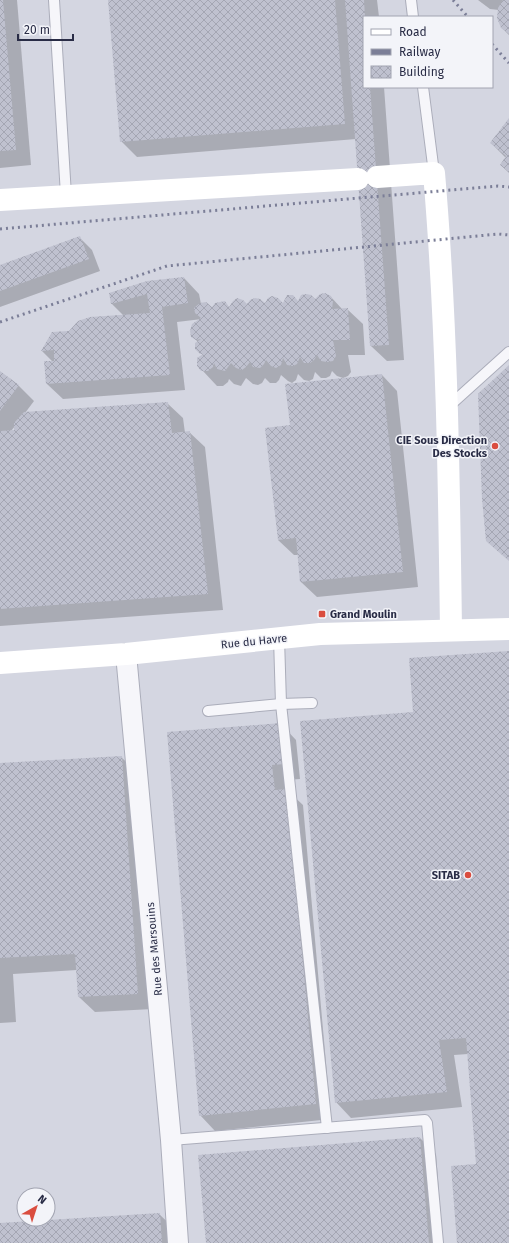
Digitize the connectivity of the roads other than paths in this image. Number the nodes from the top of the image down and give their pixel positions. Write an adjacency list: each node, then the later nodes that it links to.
1 (54, 0): 6 (lane)
2 (411, 0): 3 (lane)
3 (413, 16)
4 (423, 88): 5 (lane)
5 (434, 173): 6 (street); 9 (street)
6 (66, 195): 7 (street)
7 (0, 200)
8 (509, 352): 9 (lane)
9 (448, 407): 11 (street)
10 (509, 629): 11 (street, Rue du Havre)
11 (451, 630): 12 (street, Rue du Havre)
12 (280, 638): 13 (street, Rue du Havre); 16 (lane)
13 (126, 654): 14 (street, Rue du Havre); 19 (street, Rue des Marsouins)
14 (0, 663)
15 (312, 703): 16 (lane)
16 (281, 704): 17 (lane); 18 (lane)
17 (208, 711)
18 (327, 1128): 19 (lane); 21 (lane)
19 (171, 1140): 20 (street, Rue des Marsouins)
20 (178, 1243)
21 (438, 1243)

